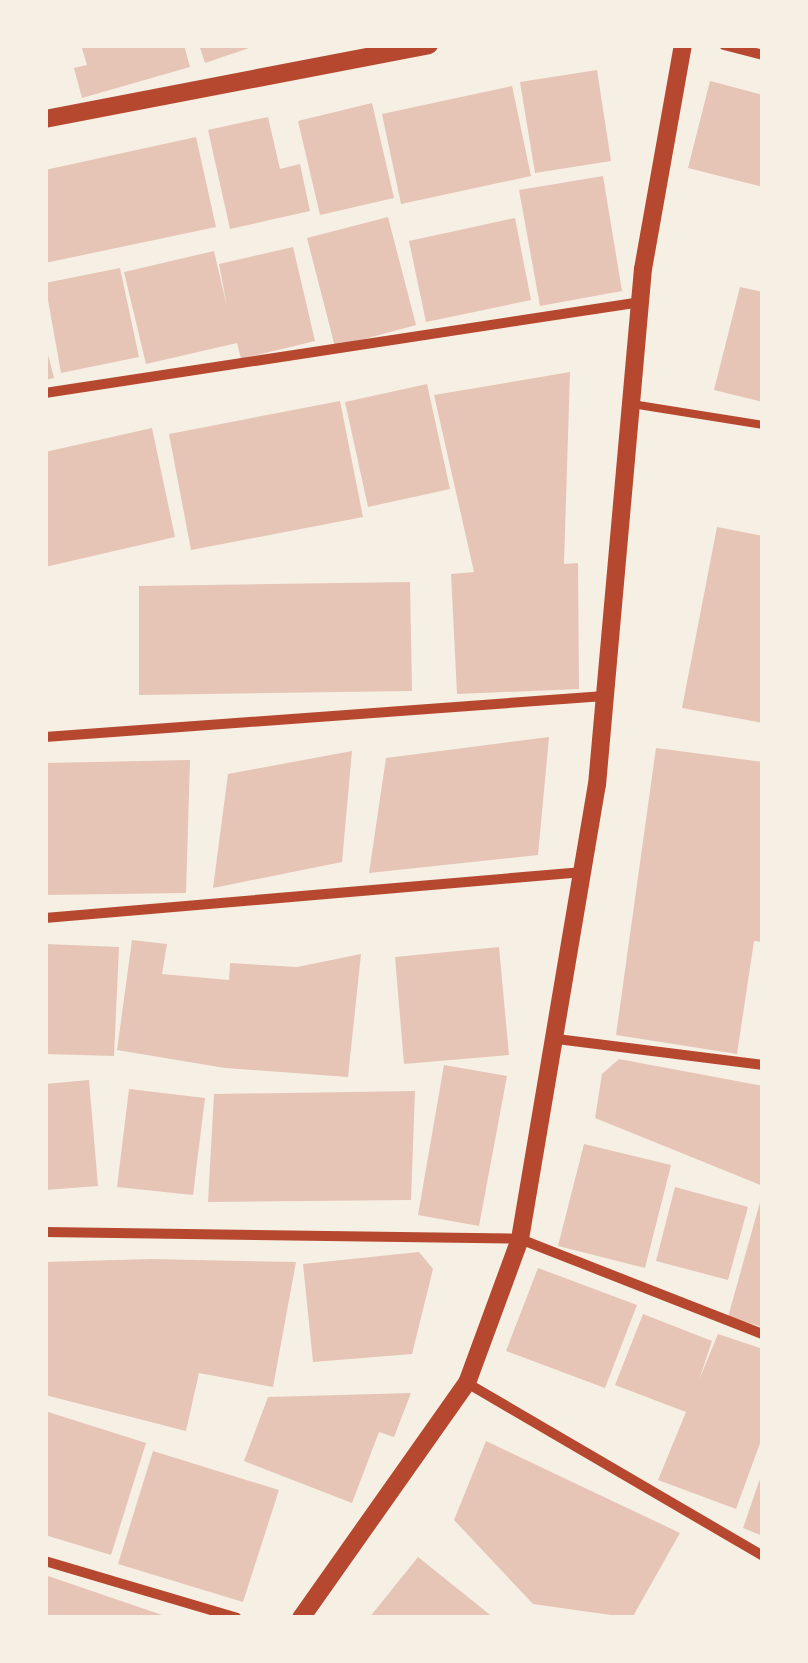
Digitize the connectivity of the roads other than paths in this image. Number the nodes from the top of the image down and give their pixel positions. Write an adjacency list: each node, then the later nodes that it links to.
1 (429, 45): 5 (street)
2 (683, 45): 6 (street)
3 (724, 45): 4 (street)
4 (763, 55)
5 (45, 119)
6 (641, 302): 7 (street); 8 (street)
7 (45, 392)
8 (632, 404): 9 (lane); 10 (street)
9 (763, 425)
10 (605, 696): 11 (street); 12 (street)
11 (45, 737)
12 (584, 872): 13 (street); 14 (street)
13 (45, 918)
14 (557, 1039): 15 (street); 17 (street)
15 (763, 1066)
16 (45, 1232): 17 (street)
17 (520, 1239): 18 (street); 19 (street)
18 (763, 1334)
19 (467, 1383): 20 (street); 23 (street)
20 (763, 1556)
21 (45, 1561): 22 (street)
22 (237, 1618)
23 (300, 1618)

